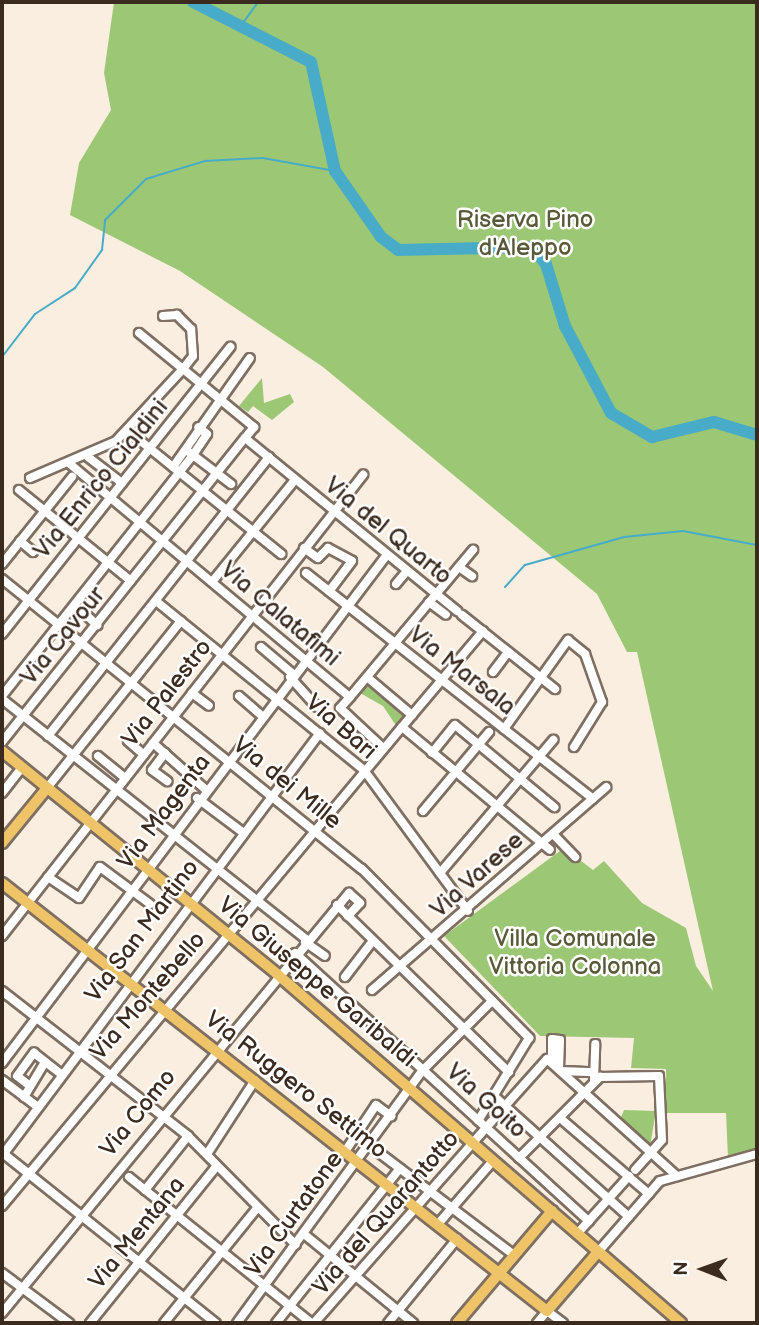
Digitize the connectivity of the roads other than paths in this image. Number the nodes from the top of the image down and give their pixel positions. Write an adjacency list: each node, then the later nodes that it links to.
1 (163, 317): 5 (street)
2 (139, 333): 5 (street)
3 (230, 347): 6 (street, Via Enrico Cialdini)
4 (250, 358): 7 (street)
5 (183, 369): 6 (street); 8 (street)
6 (201, 384): 7 (street); 10 (street, Via Enrico Cialdini)
7 (220, 400): 9 (street); 11 (street)
8 (127, 430): 10 (street); 12 (street)
9 (244, 440): 13 (street, Via del Quarto); 16 (street)
10 (149, 449): 15 (street); 21 (street, Via Enrico Cialdini)
11 (192, 454): 15 (street); 16 (street)
12 (88, 457): 14 (street); 21 (street)
13 (267, 459): 20 (street, Via del Quarto); 27 (street)
14 (70, 464): 19 (street); 25 (street)
15 (176, 470): 24 (street); 29 (street)
16 (218, 474): 22 (street); 24 (street)
17 (363, 475): 28 (street, Via Palestro)
18 (72, 477): 26 (street)
19 (30, 478)
20 (295, 480): 28 (street, Via del Quarto); 30 (street)
21 (122, 483): 25 (street, Via Enrico Cialdini)
22 (231, 484)
23 (19, 490): 26 (street)
24 (203, 492): 27 (street); 32 (street)
25 (109, 498): 29 (street); 31 (street, Via Enrico Cialdini)
26 (44, 510): 31 (street); 33 (street)
27 (227, 511): 30 (street); 40 (street)
28 (332, 512): 34 (street, Via Palestro); 38 (street, Via del Quarto)
29 (139, 523): 32 (street); 41 (street)
30 (253, 532): 37 (street); 48 (street)
31 (78, 540): 41 (street); 52 (street, Via Enrico Cialdini)
32 (162, 540): 40 (street, Via Calatafimi); 47 (street, Via Cavour)
33 (20, 541): 36 (street); 39 (street)
34 (304, 548): 50 (street); 57 (street, Via Palestro)
35 (473, 551): 42 (street)
36 (33, 552)
37 (281, 554)
38 (386, 556): 43 (street, Via del Quarto); 55 (street, Via Magenta)
39 (3, 559)
40 (189, 561): 48 (street, Via Calatafimi); 53 (street)
41 (108, 563): 47 (street); 61 (street)
42 (459, 567): 45 (street); 51 (street)
43 (407, 571): 49 (street); 51 (street, Via del Quarto)
44 (306, 573): 50 (street, Via Marsala)
45 (472, 576)
46 (2, 579): 52 (street, Via dei Mille)
47 (130, 581): 60 (street, Via Cavour)
48 (212, 582): 57 (street, Via Calatafimi)
49 (396, 584)
50 (329, 591): 55 (street, Via Marsala)
51 (436, 595): 54 (street); 62 (street, Via del Quarto)
52 (28, 601): 61 (street, Via dei Mille); 63 (street, Via Enrico Cialdini)
53 (156, 602): 59 (street, Via Bari); 70 (street)
54 (429, 602): 58 (street); 64 (street)
55 (347, 605): 64 (street, Via Marsala); 69 (street, Via Magenta)
56 (82, 611): 60 (street)
57 (251, 615): 68 (street, Via Palestro); 69 (street, Via Calatafimi)
58 (446, 615)
59 (181, 621): 68 (street, Via Bari); 76 (street)
60 (97, 625): 65 (street, Via Cavour)
61 (56, 626): 65 (street, Via dei Mille); 79 (street)
62 (483, 631): 67 (street, Via del Quarto); 75 (street)
63 (2, 634)
64 (396, 643): 73 (street); 75 (street, Via Marsala)
65 (79, 644): 70 (street, Via dei Mille); 86 (street, Via Cavour)
66 (261, 647): 72 (street)
67 (508, 652): 71 (street); 74 (street, Via del Quarto)
68 (222, 654): 78 (street, Via Palestro); 81 (street, Via Bari)
69 (304, 659): 72 (street, Via Magenta); 82 (street, Via Calatafimi)
70 (105, 664): 76 (street, Via dei Mille); 93 (street)
71 (492, 672)
72 (291, 676): 81 (street, Via Magenta); 84 (street)
73 (368, 676): 82 (street); 85 (street)
74 (541, 678): 77 (street, Via del Quarto); 90 (street); 99 (street)
75 (441, 680): 85 (street); 90 (street, Via Marsala)
76 (131, 685): 88 (street, Via dei Mille); 105 (street)
77 (555, 689)
78 (192, 693): 83 (street); 88 (street, Via Palestro)
79 (2, 696): 86 (street)
80 (239, 696): 87 (street)
81 (275, 696): 87 (street, Via Magenta); 92 (street, Via Bari)
82 (348, 696): 100 (street)
83 (209, 706)
84 (317, 707)
85 (413, 714): 89 (street, Via Montebello)
86 (24, 715): 93 (street); 96 (street, Via Cavour)
87 (261, 715): 108 (street, Via Magenta)
88 (173, 717): 97 (street, Via Palestro); 108 (street, Via dei Mille)
89 (403, 728): 100 (street, Via Montebello); 102 (street)
90 (504, 729): 106 (street, Via Marsala)
91 (489, 732): 98 (street)
92 (320, 733): 110 (street, Via Bari); 120 (street, Via San Martino)
93 (49, 734): 105 (street)
94 (553, 740): 106 (street)
95 (128, 741): 104 (street)
96 (2, 743)
97 (153, 743): 103 (street); 104 (street, Via Palestro)
98 (479, 744): 102 (street); 111 (street); 113 (street)
99 (573, 747)
100 (382, 750): 110 (street, Via Montebello)
101 (2, 751): 109 (main road, Via Giuseppe Garibaldi)
102 (432, 752): 111 (street)
103 (165, 753): 114 (street); 117 (street)
104 (144, 755): 112 (street, Via Palestro)
105 (75, 756): 116 (street); 118 (street)
106 (539, 756): 113 (street); 122 (street, Via Marsala)
107 (98, 757): 112 (street)
108 (227, 760): 117 (street, Via Magenta); 120 (street, Via dei Mille)
109 (21, 769): 116 (main road, Via Giuseppe Garibaldi); 119 (street)
110 (364, 770): 127 (street, Via Montebello); 137 (street, Via Bari)
111 (456, 772): 123 (street); 125 (street)
112 (125, 778): 118 (street, Via Palestro)
113 (520, 779): 123 (street); 124 (street)
114 (167, 782)
115 (606, 788): 122 (street, Via Varese)
116 (47, 789): 126 (main road, Via Giuseppe Garibaldi); 131 (main road)
117 (205, 789): 121 (street, Via Magenta)
118 (117, 790): 126 (street, Via Palestro); 129 (street)
119 (2, 793)
120 (271, 794): 127 (street, Via dei Mille); 128 (street, Via San Martino)
121 (197, 799): 128 (street); 129 (street, Via Magenta)
122 (593, 799): 130 (street, Via Varese)
123 (497, 806): 132 (street); 137 (street)
124 (554, 807)
125 (423, 811)
126 (91, 823): 135 (main road, Via Giuseppe Garibaldi); 138 (street, Via Palestro)
127 (313, 829): 141 (street, Via Montebello); 150 (street, Via dei Mille)
128 (241, 831): 136 (street, Via San Martino)
129 (171, 834): 135 (street, Via Magenta); 136 (street)
130 (553, 834): 132 (street, Via Varese); 134 (street)
131 (2, 843)
132 (542, 844): 133 (street); 146 (street, Via Varese)
133 (550, 850)
134 (575, 858)
135 (146, 867): 140 (street, Via Magenta); 142 (main road, Via Giuseppe Garibaldi)
136 (214, 867): 141 (street); 142 (street, Via San Martino)
137 (440, 873): 146 (street, Via Bari)
138 (48, 877): 140 (street); 143 (street, Via Palestro)
139 (2, 883): 143 (main road, Via Ruggero Settimo)
140 (130, 889): 144 (street); 153 (street, Via Magenta)
141 (254, 899): 148 (street, Via Montebello); 151 (street)
142 (188, 901): 148 (main road, Via Giuseppe Garibaldi); 159 (street, Via San Martino)
143 (28, 903): 149 (street, Via Palestro); 153 (main road, Via Ruggero Settimo)
144 (150, 904)
145 (337, 905): 147 (street); 147 (street); 151 (street, Via Como)
146 (468, 911): 150 (street, Via Varese)
147 (351, 920): 152 (street)
148 (227, 933): 157 (main road, Via Giuseppe Garibaldi); 163 (street, Via Montebello)
149 (2, 936)
150 (433, 940): 156 (street, Via Varese); 162 (street, Via dei Mille)
151 (306, 941): 154 (street, Via Como); 155 (street)
152 (372, 942): 156 (street); 158 (street)
153 (86, 948): 159 (main road, Via Ruggero Settimo); 164 (street, Via Magenta)
154 (295, 953): 157 (street, Via Como); 172 (street, Via Goito)
155 (325, 956)
156 (400, 968): 160 (street, Via Varese); 165 (street)
157 (277, 974): 168 (street, Via Como); 181 (main road, Via Giuseppe Garibaldi)
158 (345, 977)
159 (129, 981): 163 (main road, Via Ruggero Settimo); 167 (street, Via San Martino)
160 (372, 990)
161 (2, 991): 164 (street)
162 (492, 1001): 165 (street, Via Curtatone); 173 (street, Via dei Mille)
163 (163, 1009): 168 (main road, Via Ruggero Settimo); 174 (street, Via Montebello)
164 (36, 1017): 167 (street); 170 (street, Via Magenta)
165 (463, 1028): 172 (street, Via Curtatone); 173 (street)
166 (594, 1044): 176 (street)
167 (79, 1049): 174 (street); 175 (street, Via San Martino)
168 (216, 1049): 178 (main road, Via Ruggero Settimo); 187 (street, Via Como)
169 (45, 1062): 175 (street); 180 (street); 180 (street)
170 (2, 1063)
171 (557, 1067): 176 (street); 179 (street); 185 (street, Via del Quarantotto)
172 (423, 1070): 181 (street, Via Curtatone); 190 (street, Via Goito)
173 (507, 1070): 183 (street)
174 (107, 1072): 187 (street); 208 (street, Via Montebello)
175 (61, 1074): 186 (street, Via San Martino)
176 (594, 1076): 179 (street); 182 (street); 194 (street)
177 (2, 1080): 184 (street)
178 (255, 1080): 197 (main road, Via Ruggero Settimo); 199 (street)
179 (572, 1081): 182 (street)
180 (30, 1086): 184 (street)
181 (410, 1088): 188 (street, Via Curtatone); 195 (main road, Via Giuseppe Garibaldi)
182 (585, 1093): 189 (street); 198 (street)
183 (494, 1096): 185 (street); 190 (street)
184 (24, 1097): 186 (street)
185 (505, 1106): 191 (street, Via del Quarantotto); 193 (street)
186 (37, 1107): 201 (street, Via San Martino)
187 (161, 1115): 192 (street); 222 (street, Via Como)
188 (391, 1116): 196 (street, Via Curtatone); 197 (street)
189 (561, 1119): 193 (street); 209 (street)
190 (478, 1121): 191 (street, Via Goito)
191 (486, 1128): 195 (street, Via del Quarantotto); 202 (street, Via Goito)
192 (188, 1136): 199 (street); 213 (street)
193 (539, 1139): 202 (street); 216 (street)
194 (662, 1140): 198 (street); 205 (street)
195 (472, 1144): 204 (main road, Via Giuseppe Garibaldi); 214 (street, Via del Quarantotto)
196 (369, 1145): 203 (street, Via Curtatone); 207 (street)
197 (346, 1150): 203 (main road, Via Ruggero Settimo)
198 (651, 1150): 205 (street); 209 (street)
199 (207, 1154): 206 (street)
200 (757, 1154): 210 (street)
201 (3, 1155): 208 (street)
202 (519, 1158): 225 (street, Via Goito)
203 (357, 1160): 212 (main road, Via Ruggero Settimo); 227 (street, Via Curtatone)
204 (493, 1161): 220 (street); 221 (main road, Via Giuseppe Garibaldi)
205 (661, 1161): 210 (street)
206 (215, 1168): 218 (street); 223 (street, Via Mentana)
207 (400, 1168): 212 (street); 214 (street)
208 (27, 1172): 217 (street, Via Montebello); 222 (street)
209 (628, 1175): 215 (street); 216 (street)
210 (679, 1175): 215 (street)
211 (129, 1177): 213 (street)
212 (388, 1184): 219 (main road, Via Ruggero Settimo); 233 (street)
213 (145, 1190): 223 (street)
214 (431, 1192): 219 (street, Via del Quarantotto); 220 (street)
215 (646, 1197): 224 (street)
216 (608, 1199): 224 (street); 225 (street)
217 (2, 1206)
218 (257, 1208): 230 (street); 231 (street)
219 (418, 1208): 226 (main road, Via Ruggero Settimo); 238 (street, Via del Quarantotto)
220 (452, 1208): 226 (street); 234 (street)
221 (552, 1211): 228 (main road, Via Giuseppe Garibaldi); 234 (main road)
222 (80, 1215): 235 (street); 240 (street, Via Como)
223 (176, 1215): 231 (street); 235 (street, Via Mentana)
224 (629, 1217): 232 (street)
225 (589, 1221): 228 (street)
226 (438, 1224): 229 (main road, Via Ruggero Settimo)
227 (304, 1234): 230 (street, Via Curtatone); 233 (street)
228 (577, 1234): 232 (main road, Via Giuseppe Garibaldi)
229 (457, 1239): 236 (main road, Via Ruggero Settimo); 243 (street)
230 (296, 1245): 239 (street, Via Curtatone)
231 (222, 1251): 239 (street); 241 (street)
232 (598, 1252): 244 (main road); 258 (main road, Via Giuseppe Garibaldi)
233 (331, 1255): 238 (street); 242 (street)
234 (514, 1255): 236 (main road)
235 (139, 1262): 241 (street); 247 (street, Via Mentana)
236 (500, 1272): 244 (main road, Via Ruggero Settimo); 255 (main road)
237 (2, 1273): 240 (street)
238 (356, 1275): 243 (street); 252 (street, Via del Quarantotto)
239 (265, 1286): 242 (street); 250 (street, Via Curtatone)
240 (21, 1288): 245 (street, Via Como); 246 (street)
241 (184, 1298): 248 (street); 249 (street)
242 (290, 1306): 251 (street); 252 (street)
243 (398, 1311): 253 (street); 254 (street)
244 (547, 1311): 256 (street); 257 (street, Via Ruggero Settimo)
245 (2, 1313)
246 (69, 1323)
247 (90, 1323)
248 (164, 1323)
249 (216, 1323)
250 (237, 1323)
251 (276, 1323)
252 (313, 1323)
253 (388, 1323)
254 (413, 1323)
255 (457, 1323)
256 (537, 1323)
257 (563, 1323)
258 (681, 1323)

